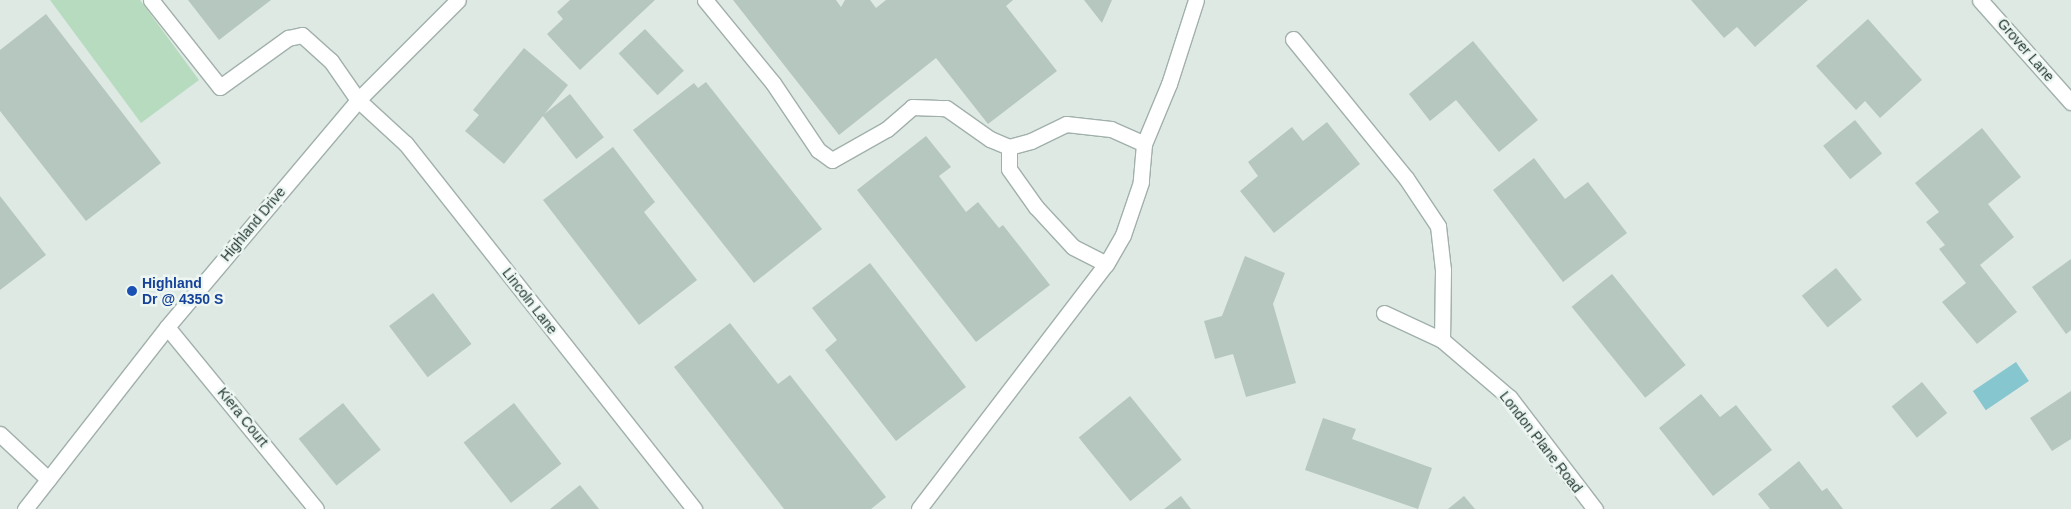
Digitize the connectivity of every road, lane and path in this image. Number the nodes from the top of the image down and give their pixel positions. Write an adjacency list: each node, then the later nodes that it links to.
1 (151, 0): 7 (street, Lincoln Lane)
2 (458, 0): 7 (street, Highland Drive)
3 (705, 0): 10 (street)
4 (1196, 0): 9 (street)
5 (1980, 0): 8 (street, Grover Lane)
6 (1293, 39): 14 (street)
7 (358, 100): 13 (street, Highland Drive); 19 (street, Lincoln Lane)
8 (2071, 102)
9 (1144, 144): 10 (street); 11 (street)
10 (1009, 146): 11 (street)
11 (1106, 264): 20 (street)
12 (1384, 313): 14 (street, London Plane Road)
13 (168, 327): 16 (street, Highland Drive); 18 (street, Kiera Court)
14 (1442, 340): 21 (street, London Plane Road)
15 (0, 434): 16 (street)
16 (48, 479): 17 (street, Highland Drive)
17 (25, 509)
18 (316, 509)
19 (694, 509)
20 (919, 509)
21 (1595, 509)

